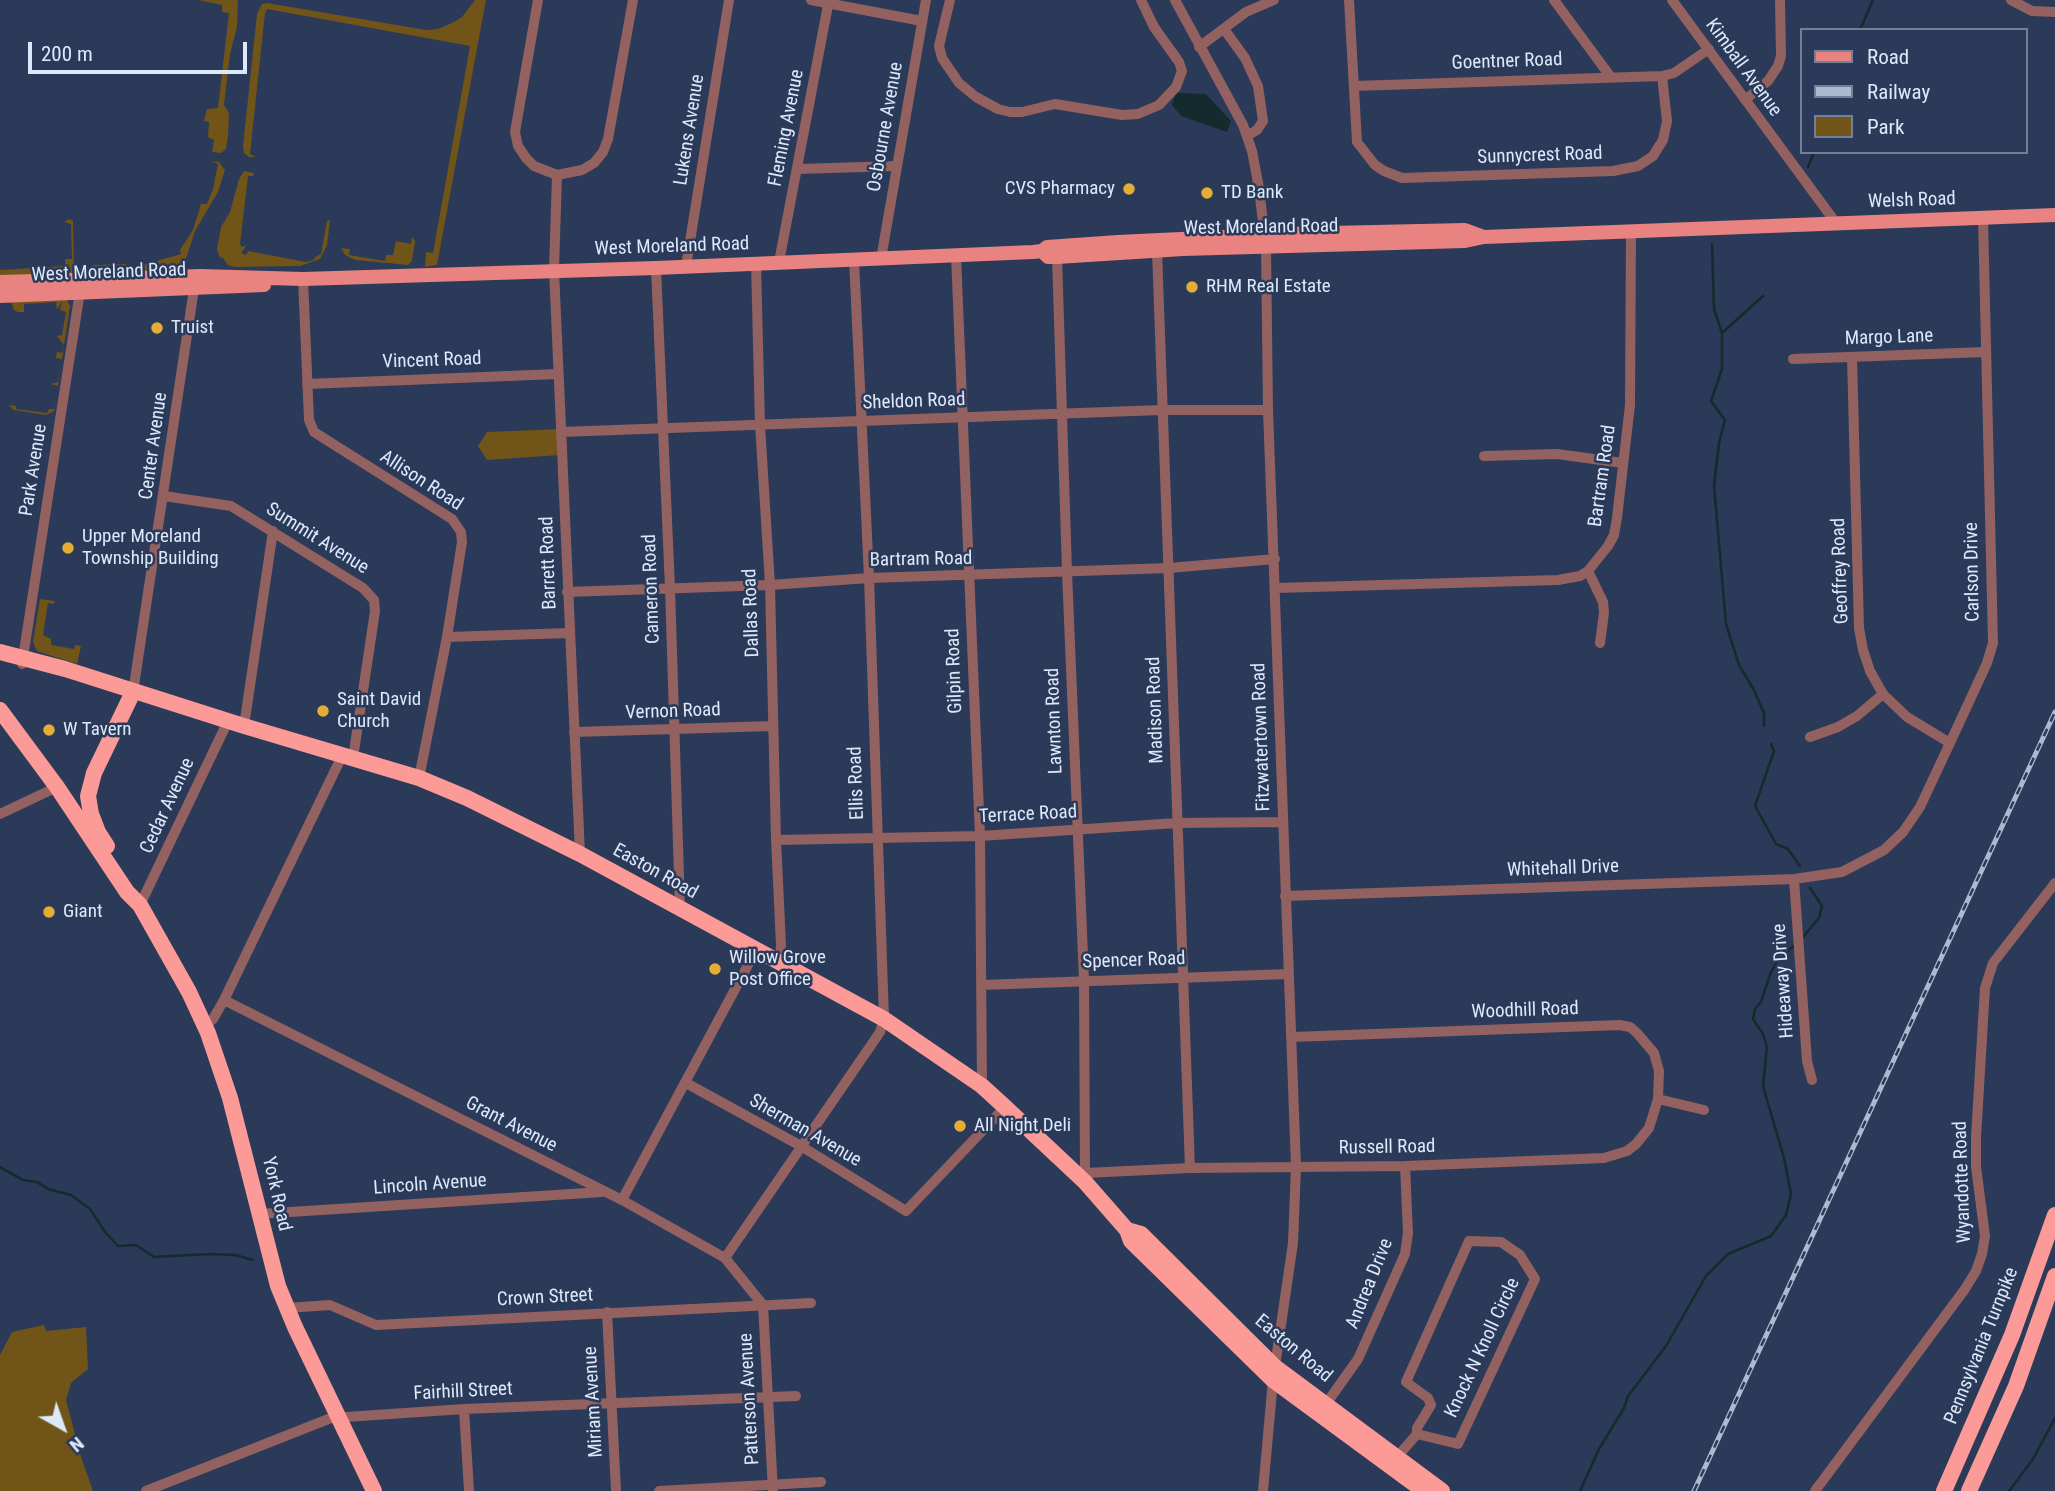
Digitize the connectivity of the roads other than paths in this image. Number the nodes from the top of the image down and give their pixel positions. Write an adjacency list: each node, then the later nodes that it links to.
1 (538, 0): 28 (street)
2 (633, 0): 28 (street)
3 (729, 0): 43 (street, Lukens Avenue)
4 (811, 0): 15 (street)
5 (926, 0): 17 (street, Osbourne Avenue)
6 (950, 0): 14 (street)
7 (1175, 0): 19 (street, Fitzwatertown Road)
8 (1274, 0): 18 (street)
9 (1349, 0): 23 (street, Sunnycrest Road)
10 (1554, 0): 21 (street)
11 (1672, 0): 20 (street, Kimball Avenue)
12 (1780, 0): 24 (street)
13 (2011, 0): 16 (street)
14 (1144, 1)
15 (829, 2): 17 (street); 27 (street, Fleming Avenue)
16 (2055, 12)
17 (922, 21): 26 (street, Osbourne Avenue)
18 (1224, 30): 19 (street); 25 (street)
19 (1199, 47): 25 (street, Fitzwatertown Road)
20 (1709, 49): 22 (street); 24 (street, Kimball Avenue)
21 (1610, 76): 22 (street, Goentner Road); 23 (street, Goentner Road)
22 (1662, 76): 23 (street, Sunnycrest Road)
23 (1354, 86)
24 (1745, 100): 31 (street, Kimball Avenue)
25 (1247, 136): 34 (street, Fitzwatertown Road)
26 (897, 166): 27 (street); 40 (street, Osbourne Avenue)
27 (798, 169): 41 (street, Fleming Avenue)
28 (557, 175): 45 (street, Barrett Road)
29 (2055, 215): 30 (main road, Welsh Road)
30 (1983, 218): 31 (main road, Welsh Road); 51 (street, Carlson Drive)
31 (1836, 223): 32 (main road, Welsh Road)
32 (1770, 226): 33 (main road, West Moreland Road)
33 (1631, 231): 34 (main road, West Moreland Road); 65 (street, Bartram Road)
34 (1265, 242): 35 (main road, West Moreland Road); 36 (main road, West Moreland Road); 57 (street, Fitzwatertown Road)
35 (1042, 251): 37 (main road, West Moreland Road); 38 (main road, West Moreland Road)
36 (1157, 251): 38 (main road, West Moreland Road); 56 (street, Madison Road)
37 (956, 255): 40 (main road, West Moreland Road); 59 (street, Gilpin Road)
38 (1057, 257): 58 (street, Lawnton Road)
39 (855, 259): 40 (main road, West Moreland Road); 41 (main road, West Moreland Road); 60 (street, Ellis Road)
40 (881, 259)
41 (779, 262): 42 (main road, West Moreland Road)
42 (756, 263): 43 (main road, West Moreland Road); 61 (street, Dallas Road)
43 (686, 266): 44 (main road, West Moreland Road)
44 (656, 268): 45 (main road, West Moreland Road); 62 (street, Cameron Road)
45 (554, 270): 46 (main road, West Moreland Road); 54 (street, Barrett Road)
46 (303, 279): 48 (main road, West Moreland Road); 49 (main road, West Moreland Road); 55 (street, Allison Road)
47 (0, 282): 48 (main road, West Moreland Road)
48 (80, 286): 49 (main road, West Moreland Road); 50 (main road, West Moreland Road); 83 (street, Park Avenue)
49 (194, 289): 66 (street, Center Avenue)
50 (0, 296)
51 (1986, 352): 52 (street, Margo Lane); 92 (street, Carlson Drive)
52 (1852, 357): 53 (street, Margo Lane); 85 (street, Geoffrey Road)
53 (1793, 359)
54 (558, 374): 55 (street, Vincent Road); 63 (street, Barrett Road)
55 (307, 384): 79 (street, Allison Road)
56 (1161, 410): 57 (street, Sheldon Road); 58 (street, Sheldon Road); 69 (street, Madison Road)
57 (1268, 410): 68 (street, Fitzwatertown Road)
58 (1062, 414): 59 (street, Sheldon Road); 71 (street, Lawnton Road)
59 (961, 418): 60 (street, Sheldon Road); 72 (street, Gilpin Road)
60 (861, 421): 61 (street, Sheldon Road); 73 (street, Ellis Road)
61 (760, 425): 62 (street, Sheldon Road); 74 (street, Dallas Road)
62 (662, 429): 63 (street, Sheldon Road); 75 (street, Cameron Road)
63 (561, 432): 77 (street, Barrett Road)
64 (1484, 456): 65 (street)
65 (1623, 463): 70 (street, Bartram Road)
66 (164, 496): 67 (street, Summit Avenue); 84 (street, Center Avenue)
67 (273, 531): 87 (street, Cedar Avenue); 93 (street, Summit Avenue)
68 (1275, 559): 69 (street, Bartram Road); 76 (street, Fitzwatertown Road)
69 (1169, 568): 71 (street, Bartram Road); 98 (street, Madison Road)
70 (1588, 571): 76 (street); 80 (street)
71 (1067, 572): 72 (street, Bartram Road); 99 (street, Lawnton Road)
72 (969, 576): 73 (street, Bartram Road); 100 (street, Gilpin Road)
73 (869, 578): 74 (street, Bartram Road); 101 (street, Ellis Road)
74 (769, 586): 75 (street, Bartram Road); 88 (street, Dallas Road)
75 (670, 587): 77 (street, Bartram Road); 89 (street, Cameron Road)
76 (1276, 588): 97 (street, Fitzwatertown Road)
77 (568, 592): 78 (street, Barrett Road)
78 (569, 633): 79 (street); 90 (street, Barrett Road)
79 (447, 637): 94 (street, Allison Road)
80 (1600, 643)
81 (0, 652): 83 (highway, Easton Road)
82 (0, 661): 83 (highway, Easton Road)
83 (23, 661): 84 (highway, Easton Road)
84 (133, 692): 87 (highway, Easton Road); 108 (highway, York Road)
85 (1883, 694): 91 (street); 92 (street, Geoffrey Road)
86 (0, 710): 95 (highway, York Road)
87 (236, 724): 93 (highway, Easton Road); 108 (street, Cedar Avenue)
88 (773, 726): 89 (street, Vernon Road); 102 (street, Dallas Road)
89 (674, 730): 90 (street, Vernon Road); 109 (street, Cameron Road)
90 (573, 732): 103 (street, Barrett Road)
91 (1810, 737)
92 (1950, 743): 104 (street, Carlson Drive)
93 (348, 757): 94 (highway, Easton Road); 116 (street, Summit Avenue)
94 (419, 778): 103 (highway, Easton Road)
95 (57, 787): 96 (street); 108 (highway, York Road)
96 (0, 814)
97 (1282, 822): 98 (street, Terrace Road); 107 (street, Fitzwatertown Road)
98 (1177, 824): 99 (street, Terrace Road); 113 (street, Madison Road)
99 (1077, 831): 100 (street, Terrace Road); 114 (street, Lawnton Road)
100 (979, 836): 101 (street, Terrace Road); 115 (street, Gilpin Road)
101 (876, 838): 102 (street, Terrace Road); 117 (street, Ellis Road)
102 (776, 840): 111 (street, Dallas Road)
103 (580, 854): 109 (highway, Easton Road)
104 (1842, 872): 105 (street, Whitehall Drive)
105 (1794, 879): 107 (street, Whitehall Drive); 120 (street, Hideaway Drive)
106 (2055, 883): 160 (street, Wyandotte Road)
107 (1285, 895): 112 (street, Fitzwatertown Road)
108 (140, 905): 118 (highway, York Road)
109 (680, 909): 110 (highway, Easton Road)
110 (756, 950): 111 (highway, Easton Road); 121 (street)
111 (780, 963): 117 (highway, Easton Road)
112 (1288, 974): 113 (street, Spencer Road); 119 (street, Fitzwatertown Road)
113 (1183, 977): 114 (street, Spencer Road); 129 (street, Madison Road)
114 (1084, 980): 115 (street, Spencer Road); 130 (street, Lawnton Road)
115 (981, 985): 122 (street, Gilpin Road)
116 (224, 1000): 118 (street, Summit Avenue); 131 (street, Grant Avenue)
117 (884, 1019): 122 (highway, Easton Road); 126 (street)
118 (205, 1027): 133 (highway, York Road)
119 (1292, 1037): 123 (street, Woodhill Road); 128 (street, Fitzwatertown Road)
120 (1812, 1080)
121 (686, 1083): 126 (street, Sherman Avenue); 132 (street)
122 (982, 1086): 124 (highway, Easton Road)
123 (1658, 1099): 125 (street); 127 (street, Russell Road)
124 (1005, 1107): 126 (street, Sherman Avenue); 130 (highway, Easton Road)
125 (1704, 1110)
126 (801, 1146): 135 (street)
127 (1405, 1166): 128 (street, Russell Road); 145 (street, Andrea Drive)
128 (1296, 1167): 129 (street, Russell Road); 141 (street, Fitzwatertown Road)
129 (1190, 1168): 130 (street, Russell Road)
130 (1085, 1178): 141 (highway, Easton Road)
131 (604, 1192): 132 (street, Grant Avenue); 133 (street, Lincoln Avenue)
132 (622, 1200): 135 (street, Grant Avenue)
133 (259, 1214): 139 (highway, York Road)
134 (2055, 1215): 161 (highway, Pennsylvania Turnpike)
135 (725, 1258): 138 (street, Grant Avenue)
136 (2055, 1276): 162 (highway)
137 (811, 1303): 138 (street, Crown Street)
138 (763, 1305): 140 (street, Crown Street); 142 (street, Patterson Avenue)
139 (286, 1308): 140 (street, Crown Street); 147 (highway, York Road)
140 (607, 1312): 144 (street, Miriam Avenue)
141 (1274, 1373): 145 (highway, Easton Road); 157 (street, Fitzwatertown Road); 158 (highway, Easton Road)
142 (767, 1396): 143 (street, Fairhill Street); 144 (street, Fairhill Street); 151 (street, Patterson Avenue)
143 (796, 1396)
144 (612, 1404): 146 (street, Fairhill Street); 155 (street, Miriam Avenue)
145 (1326, 1404): 149 (highway, Easton Road)
146 (464, 1409): 147 (street, Fairhill Street); 154 (street)
147 (338, 1417): 152 (highway, York Road); 153 (street, Fairhill Street)
148 (1417, 1434): 148 (street, Knock N Knoll Circle); 149 (street, Knock N Knoll Circle)
149 (1397, 1457): 159 (highway, Easton Road)
150 (821, 1482): 151 (street)
151 (772, 1488): 156 (street)
152 (372, 1490)
153 (146, 1491)
154 (469, 1491)
155 (615, 1491)
156 (659, 1491)
157 (1263, 1491)
158 (1424, 1491)
159 (1443, 1491)
160 (1815, 1491)
161 (1944, 1491)
162 (1969, 1491)

